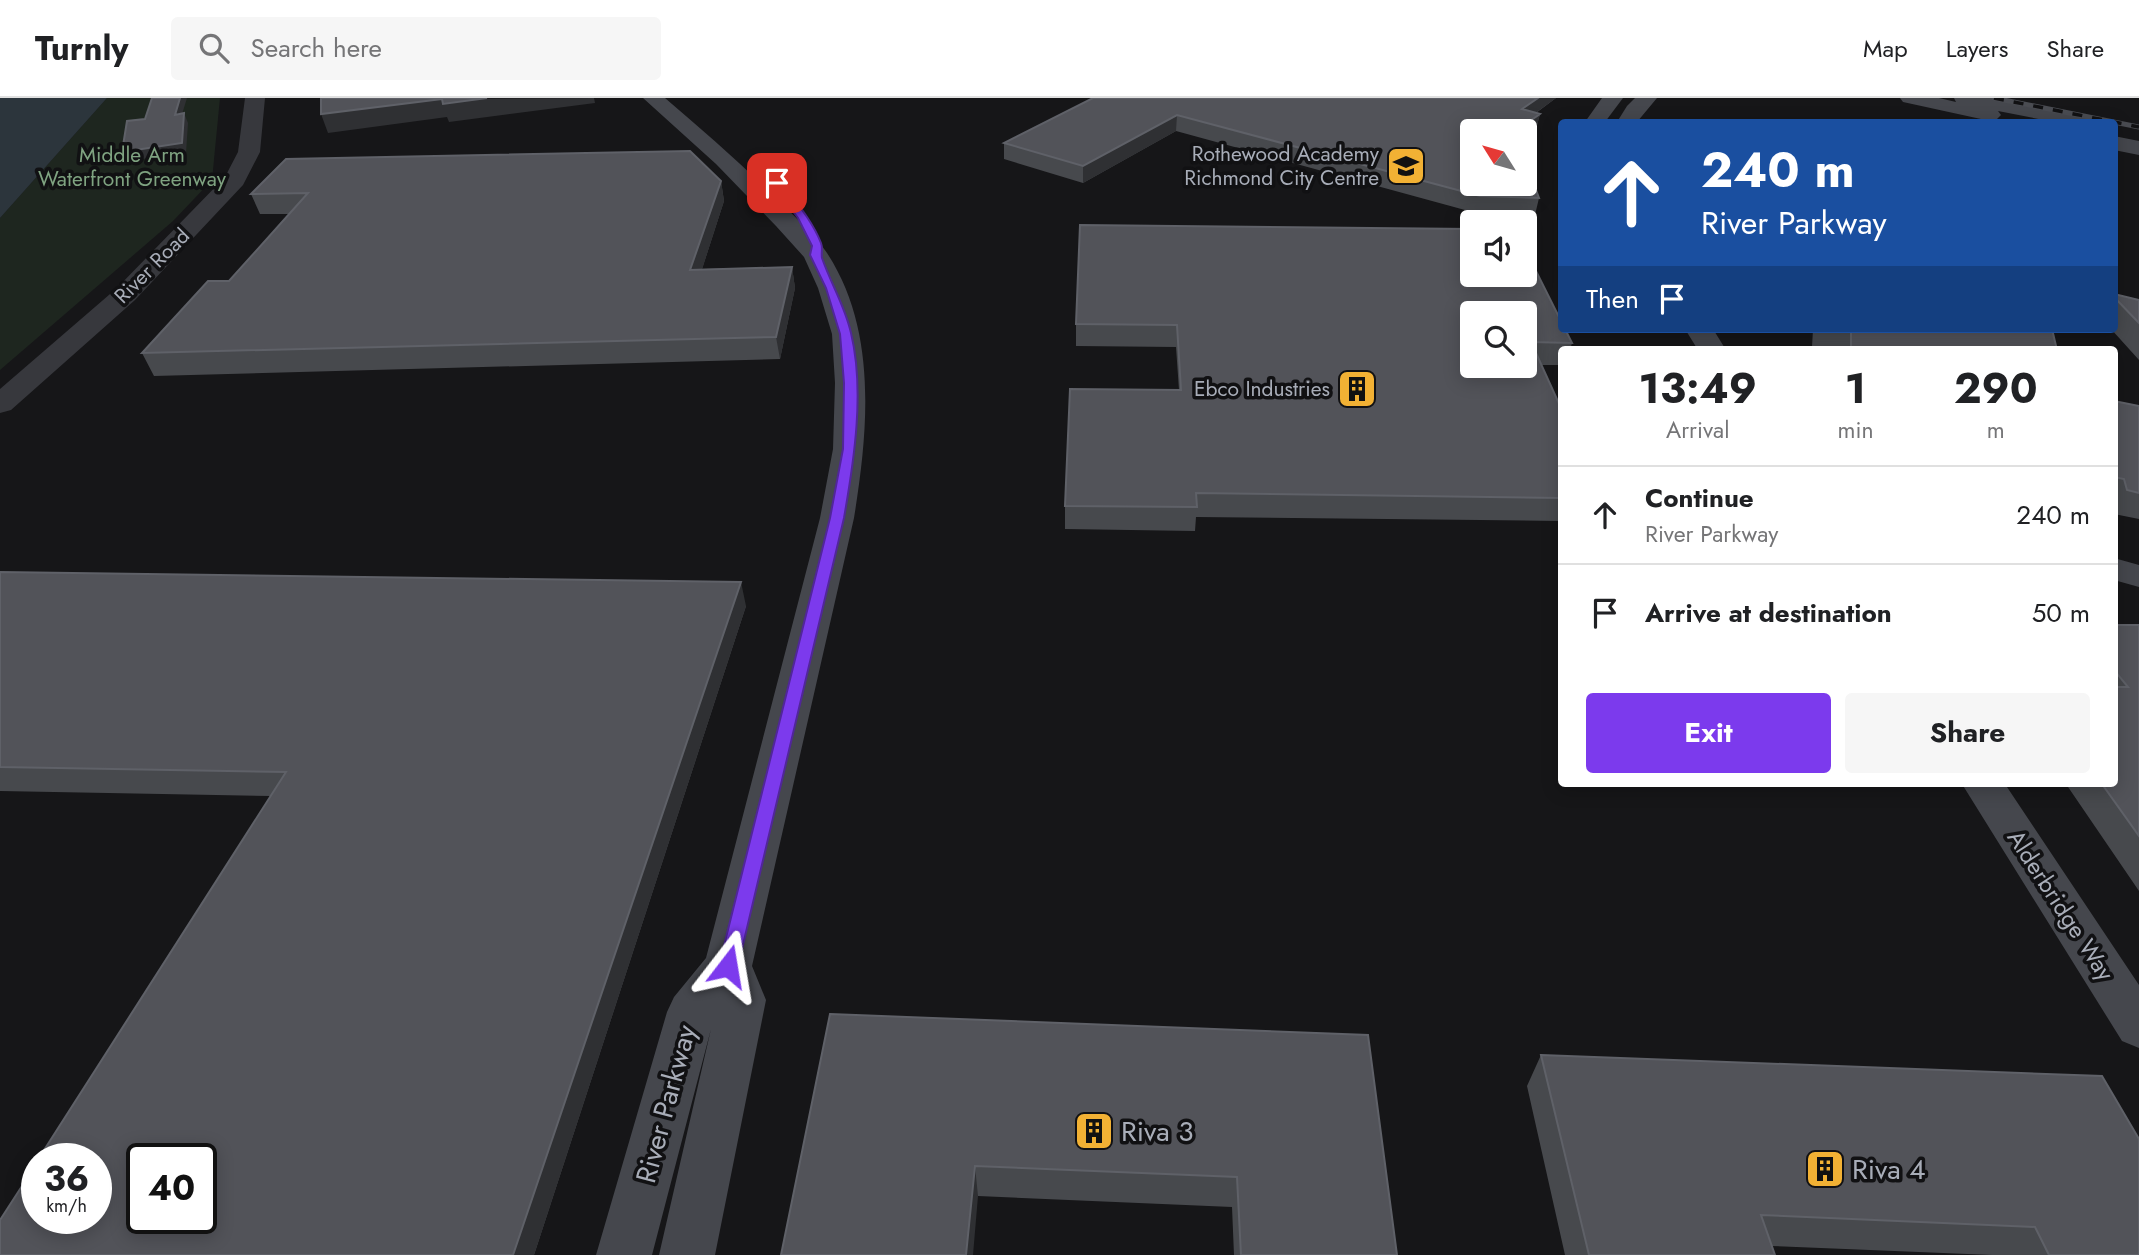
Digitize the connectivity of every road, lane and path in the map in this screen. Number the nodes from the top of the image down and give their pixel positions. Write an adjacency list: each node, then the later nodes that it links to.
1 (255, 98): 19 (street, River Road)
2 (653, 98): 17 (street)
3 (668, 98): 17 (street)
4 (1613, 98): 8 (street)
5 (1647, 98): 9 (street)
6 (1910, 98): 10 (street)
7 (1964, 98): 11 (street)
8 (1597, 119)
9 (1629, 119)
10 (2008, 119)
11 (2068, 119)
12 (2118, 130): 13 (street)
13 (2139, 134)
14 (2118, 144): 15 (street)
15 (2139, 148)
16 (773, 178): 18 (street)
17 (765, 202): 18 (street)
18 (816, 255): 23 (street)
19 (0, 404)
20 (2118, 570): 21 (street)
21 (2139, 576)
22 (1985, 787): 24 (street, Alderbridge Way)
23 (728, 966): 25 (street, River Parkway); 26 (street, River Parkway)
24 (2139, 1026)
25 (624, 1255)
26 (687, 1255)

